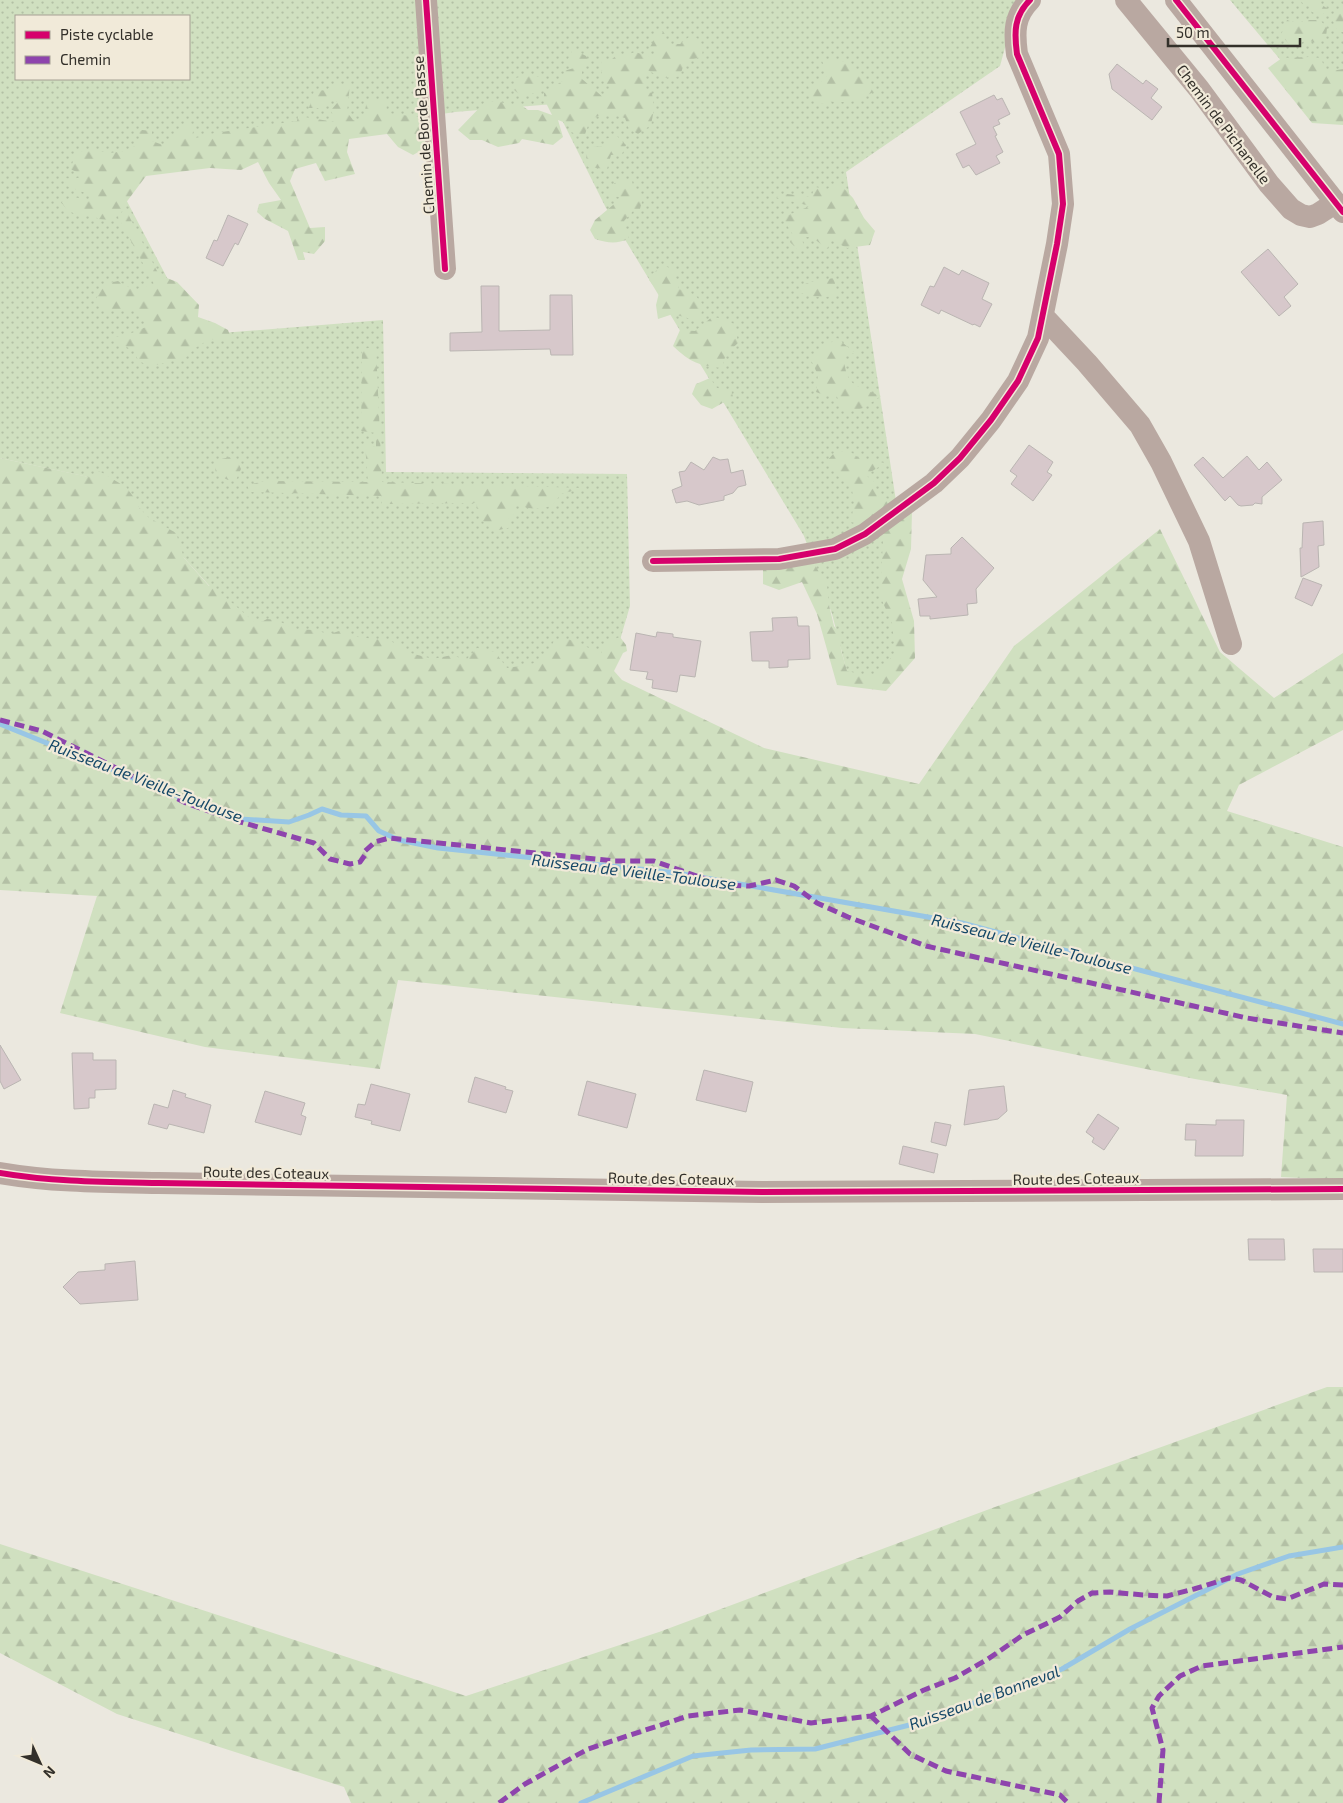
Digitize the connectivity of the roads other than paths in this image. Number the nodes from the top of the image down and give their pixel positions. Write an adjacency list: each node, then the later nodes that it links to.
1 (426, 0): 6 (street, Chemin de Borde Basse)
2 (1030, 0): 7 (street)
3 (1126, 0): 5 (street, Chemin de Pichanelle)
4 (1176, 0): 5 (street)
5 (1339, 207)
6 (445, 269)
7 (1042, 316): 8 (street); 9 (street)
8 (653, 561)
9 (1231, 644)
10 (0, 1173): 11 (street, Route des Coteaux)
11 (1343, 1189)

